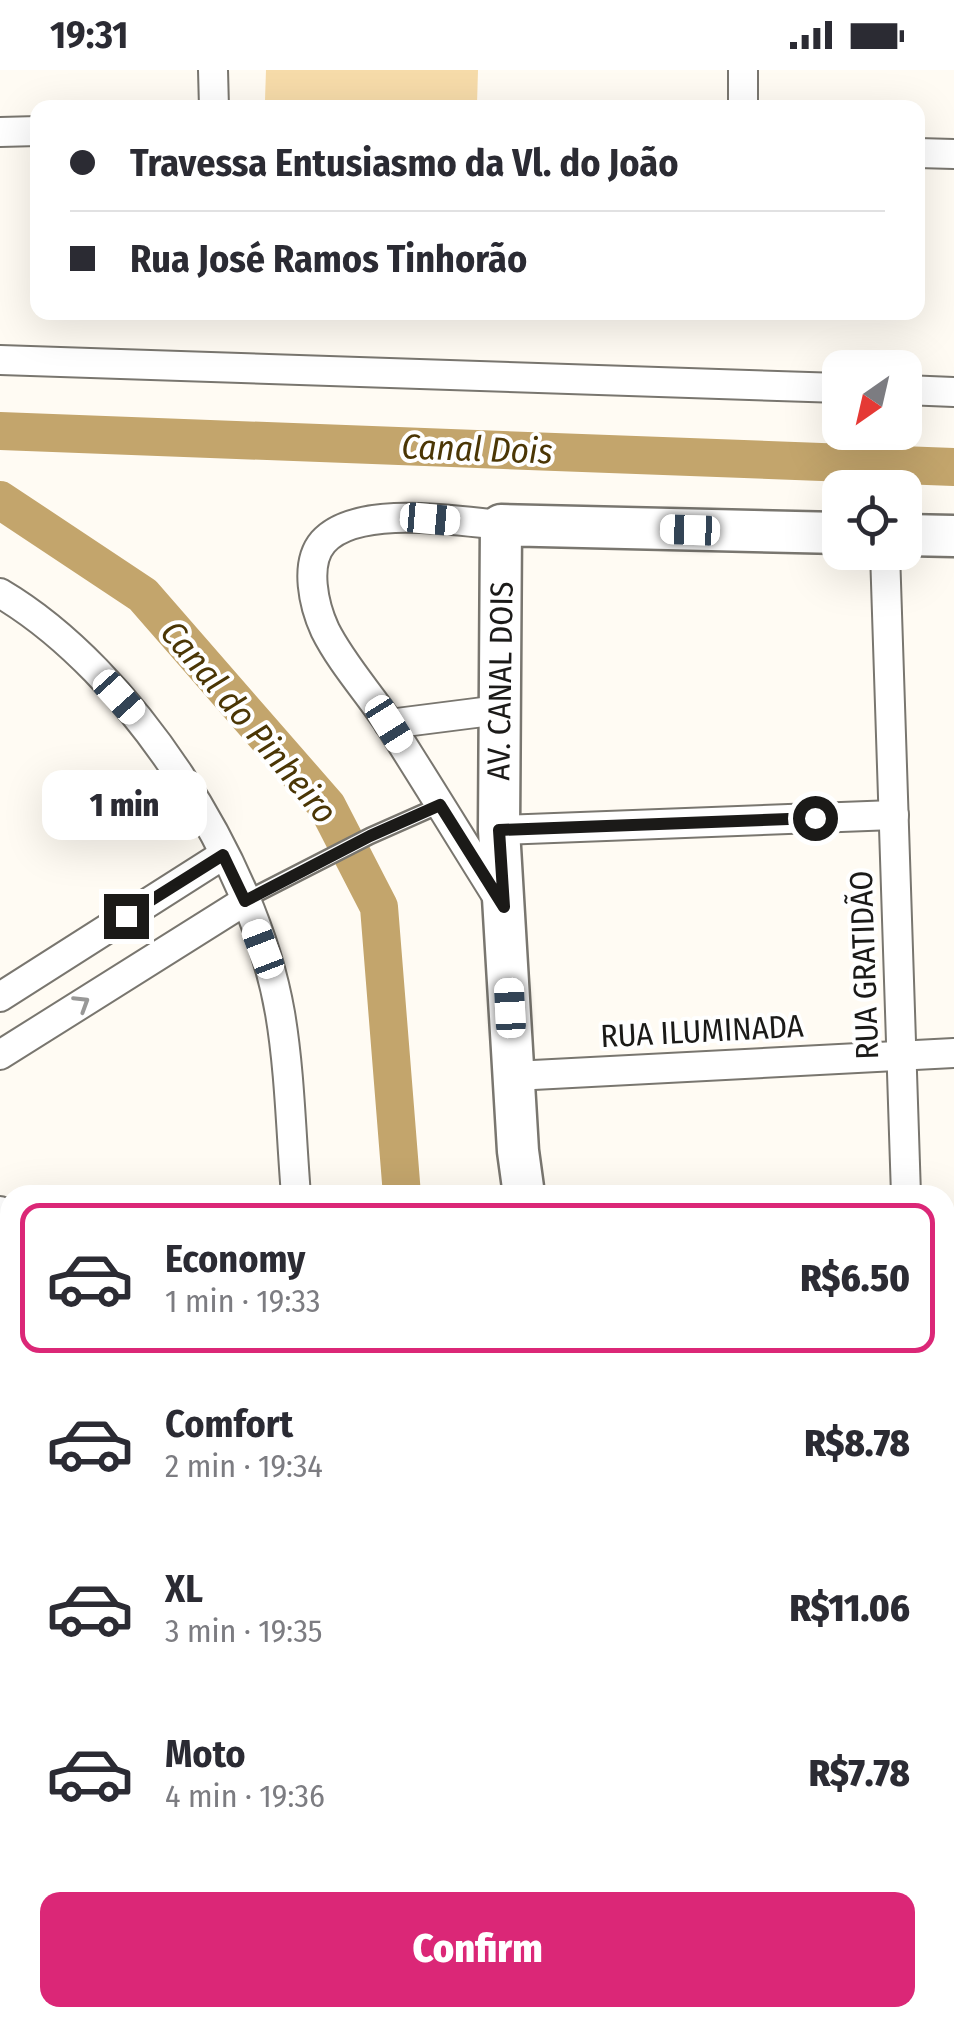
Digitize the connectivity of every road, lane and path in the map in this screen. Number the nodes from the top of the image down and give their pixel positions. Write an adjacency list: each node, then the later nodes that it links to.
1 (213, 70): 3 (street)
2 (743, 70): 4 (street)
3 (214, 100)
4 (742, 100)
5 (30, 131): 6 (street)
6 (0, 132)
7 (925, 153): 8 (street)
8 (954, 154)
9 (0, 360): 10 (street)
10 (822, 387)
11 (922, 391): 12 (street)
12 (954, 392)
13 (502, 525): 14 (street); 19 (street, AV. CANAL DOIS); 20 (street)
14 (822, 533)
15 (922, 535): 16 (street)
16 (954, 536)
17 (886, 570): 22 (street, RUA GRATIDÃO)
18 (0, 592): 24 (street)
19 (500, 710): 20 (street); 23 (street, AV. CANAL DOIS)
20 (389, 724): 21 (street)
21 (440, 805): 25 (lane); 26 (street)
22 (894, 815): 23 (street); 30 (street, RUA GRATIDÃO)
23 (499, 830): 26 (street, AV. CANAL DOIS)
24 (223, 855): 25 (street); 27 (street)
25 (245, 901): 29 (street, one-way to 25); 32 (street)
26 (504, 907): 31 (street, AV. CANAL DOIS)
27 (0, 996)
28 (954, 1053): 30 (street, RUA ILUMINADA)
29 (0, 1055)
30 (902, 1056): 31 (street, RUA ILUMINADA); 34 (street, RUA GRATIDÃO)
31 (514, 1076): 33 (street, AV. CANAL DOIS)
32 (295, 1185)
33 (523, 1185)
34 (906, 1185)

